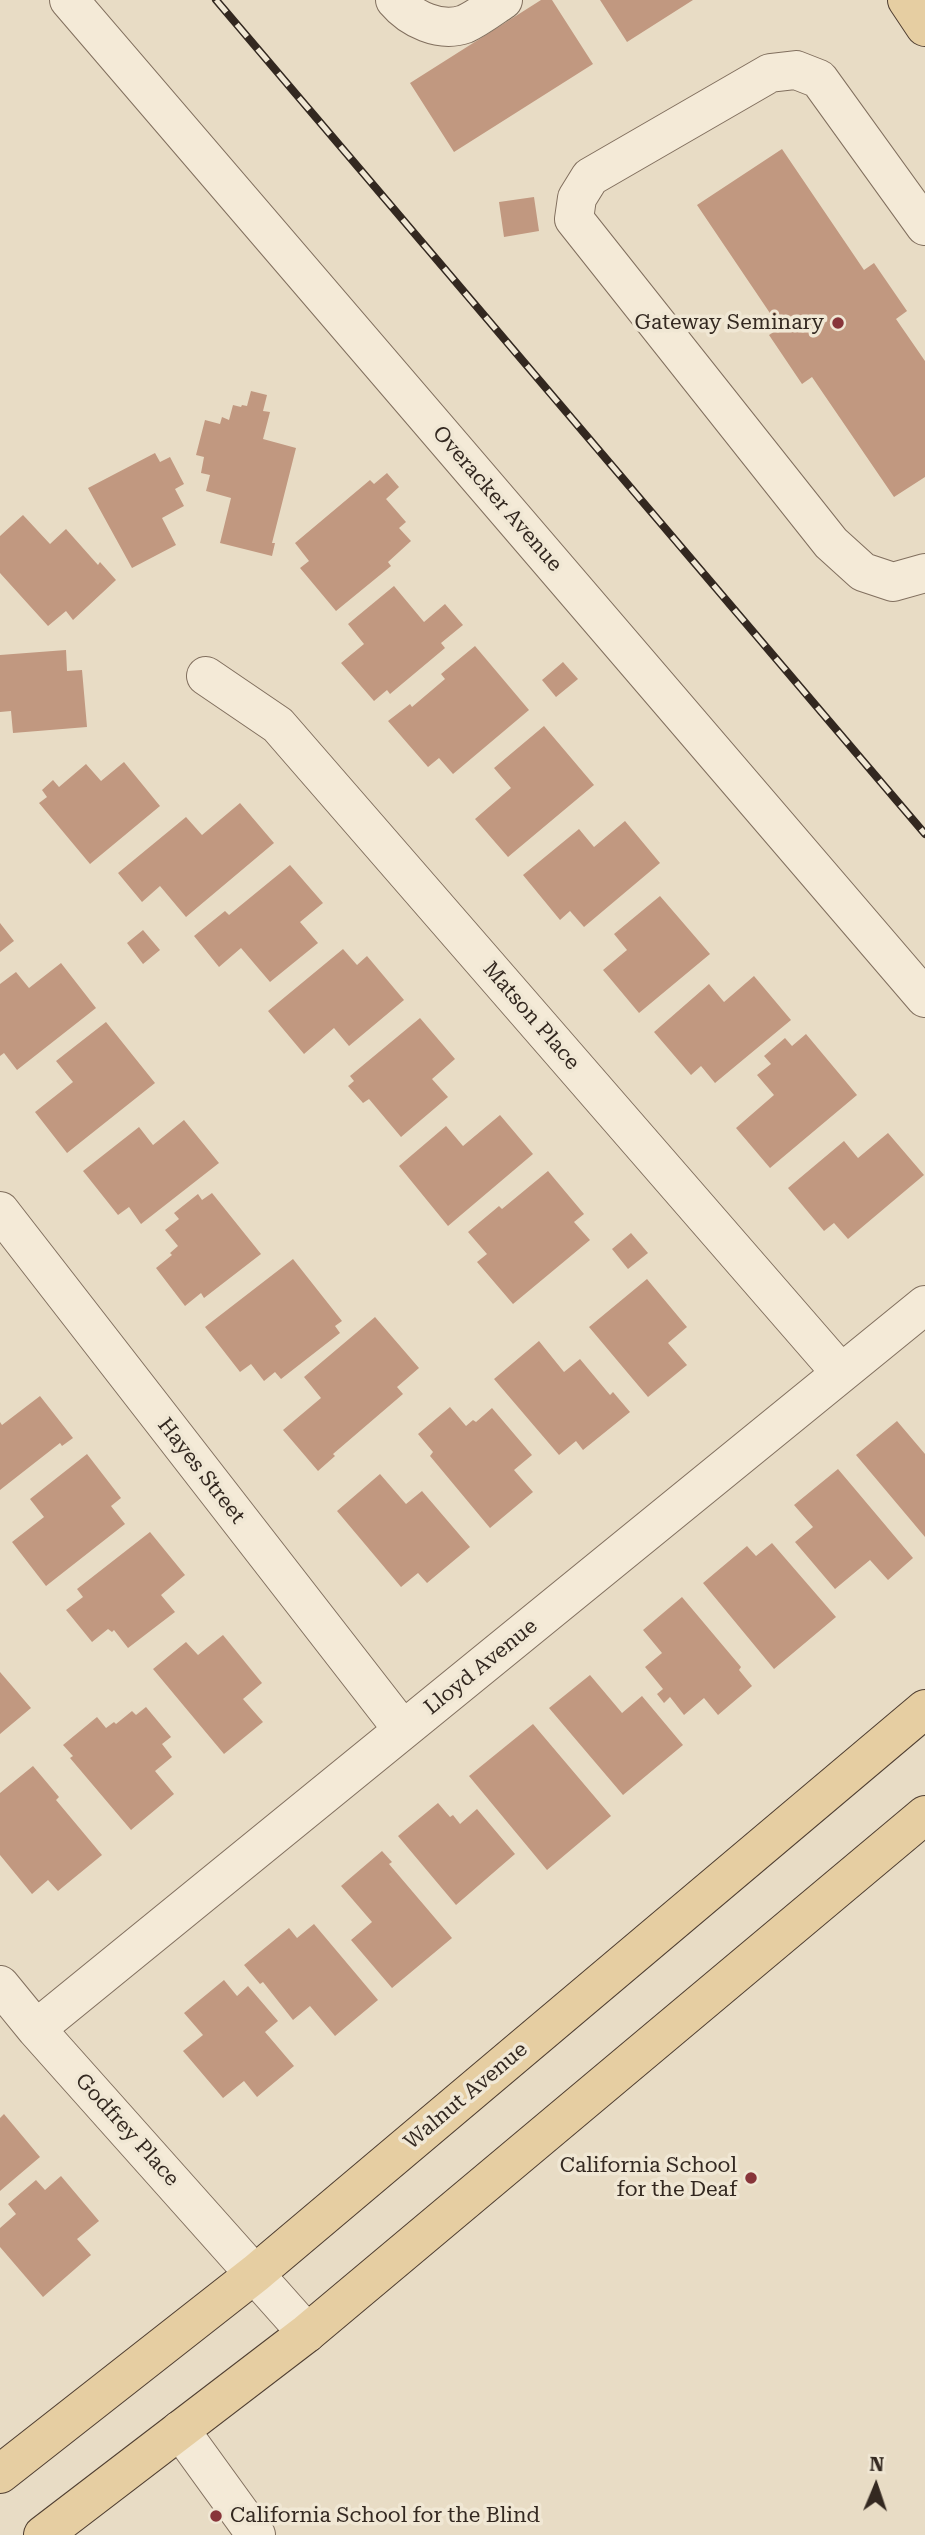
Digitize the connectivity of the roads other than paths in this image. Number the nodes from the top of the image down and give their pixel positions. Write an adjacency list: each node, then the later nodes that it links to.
1 (69, 0): 9 (street, Overacker Avenue)
2 (395, 0): 3 (street)
3 (503, 0)
4 (907, 0): 5 (main road)
5 (925, 27)
6 (925, 226): 7 (street)
7 (925, 573)
8 (206, 676): 12 (street, Matson Place)
9 (925, 998)
10 (0, 1211): 14 (street, Hayes Street)
11 (925, 1304): 12 (street, Lloyd Avenue)
12 (841, 1373): 14 (street, Lloyd Avenue)
13 (925, 1709): 18 (main road, Walnut Avenue)
14 (403, 1730): 17 (street, Lloyd Avenue)
15 (925, 1815): 19 (main road)
16 (0, 1985): 17 (street, Godfrey Place)
17 (36, 2029): 18 (street, Godfrey Place)
18 (256, 2273): 19 (street, Godfrey Place); 21 (main road, Walnut Avenue)
19 (307, 2333): 20 (main road)
20 (180, 2430): 22 (main road); 23 (street)
21 (0, 2474)
22 (43, 2535)
23 (256, 2535)

